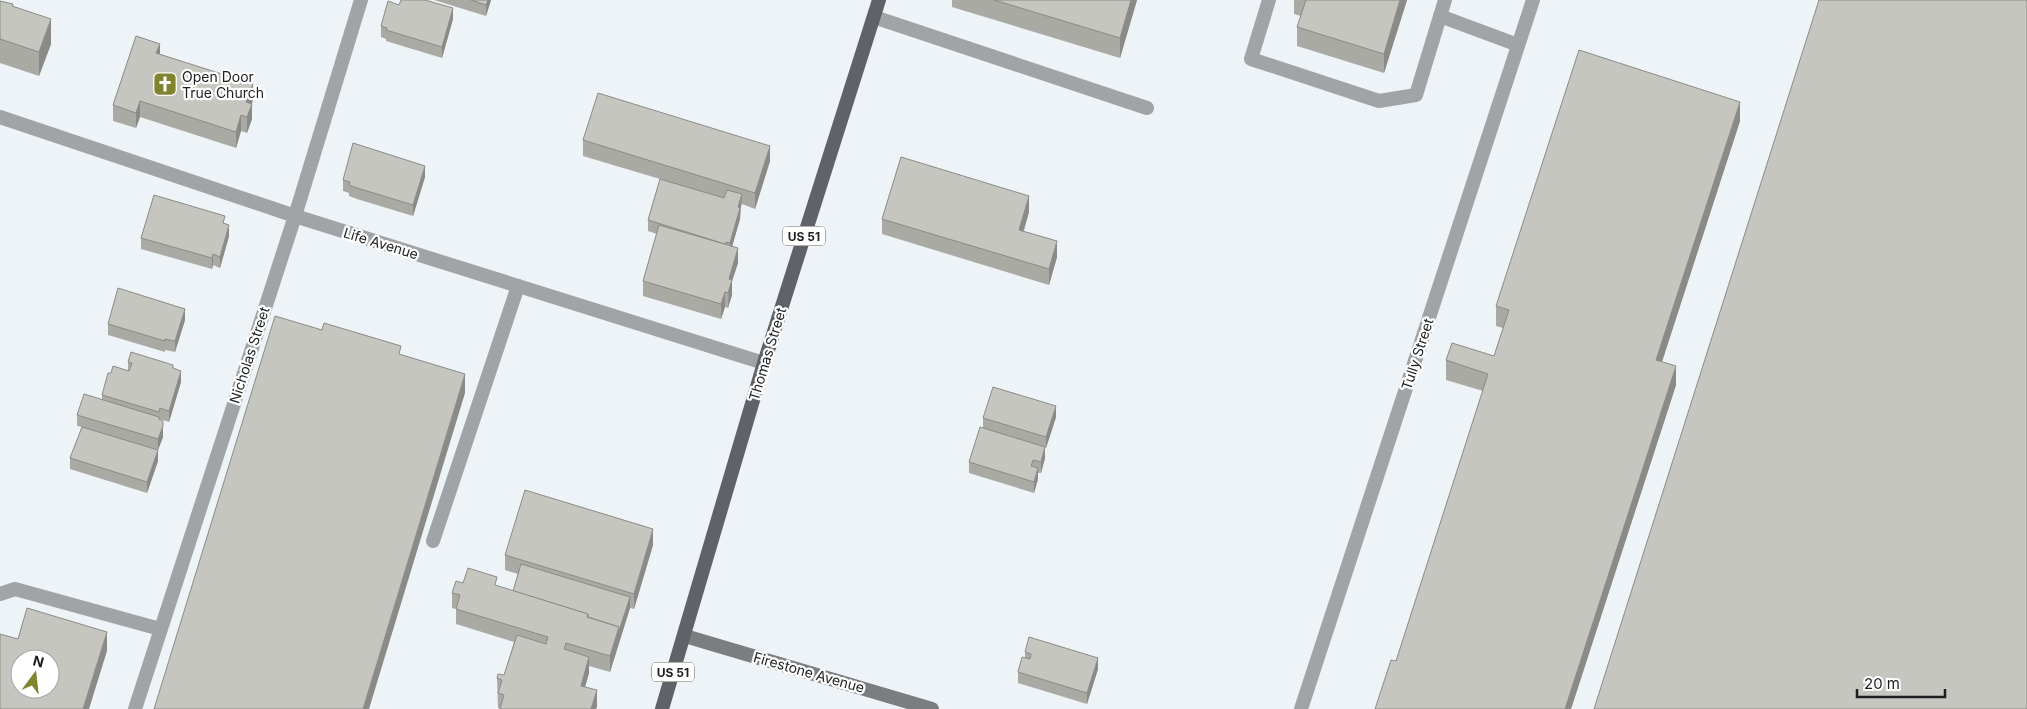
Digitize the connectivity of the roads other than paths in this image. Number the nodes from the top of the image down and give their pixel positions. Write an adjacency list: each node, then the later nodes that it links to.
1 (361, 0): 11 (street, Nicholas Street)
2 (879, 0): 7 (main road, Thomas Street / US 51)
3 (1269, 0): 6 (street)
4 (1445, 0): 6 (street)
5 (1533, 0): 8 (street, Tully Street)
6 (1440, 16): 8 (street)
7 (874, 17): 9 (street); 13 (main road, Thomas Street / US 51)
8 (1518, 45): 21 (street, Tully Street)
9 (1147, 108)
10 (0, 117): 11 (street, Life Avenue)
11 (295, 216): 12 (street, Life Avenue); 16 (street, Nicholas Street)
12 (518, 286): 13 (street, Life Avenue); 14 (street)
13 (764, 364): 17 (main road, Thomas Street / US 51)
14 (433, 541)
15 (0, 594): 16 (street)
16 (160, 629): 18 (street, Nicholas Street)
17 (685, 636): 19 (main road, Thomas Street / US 51); 20 (main road, Firestone Avenue)
18 (134, 709)
19 (662, 709)
20 (932, 709)
21 (1301, 709)

